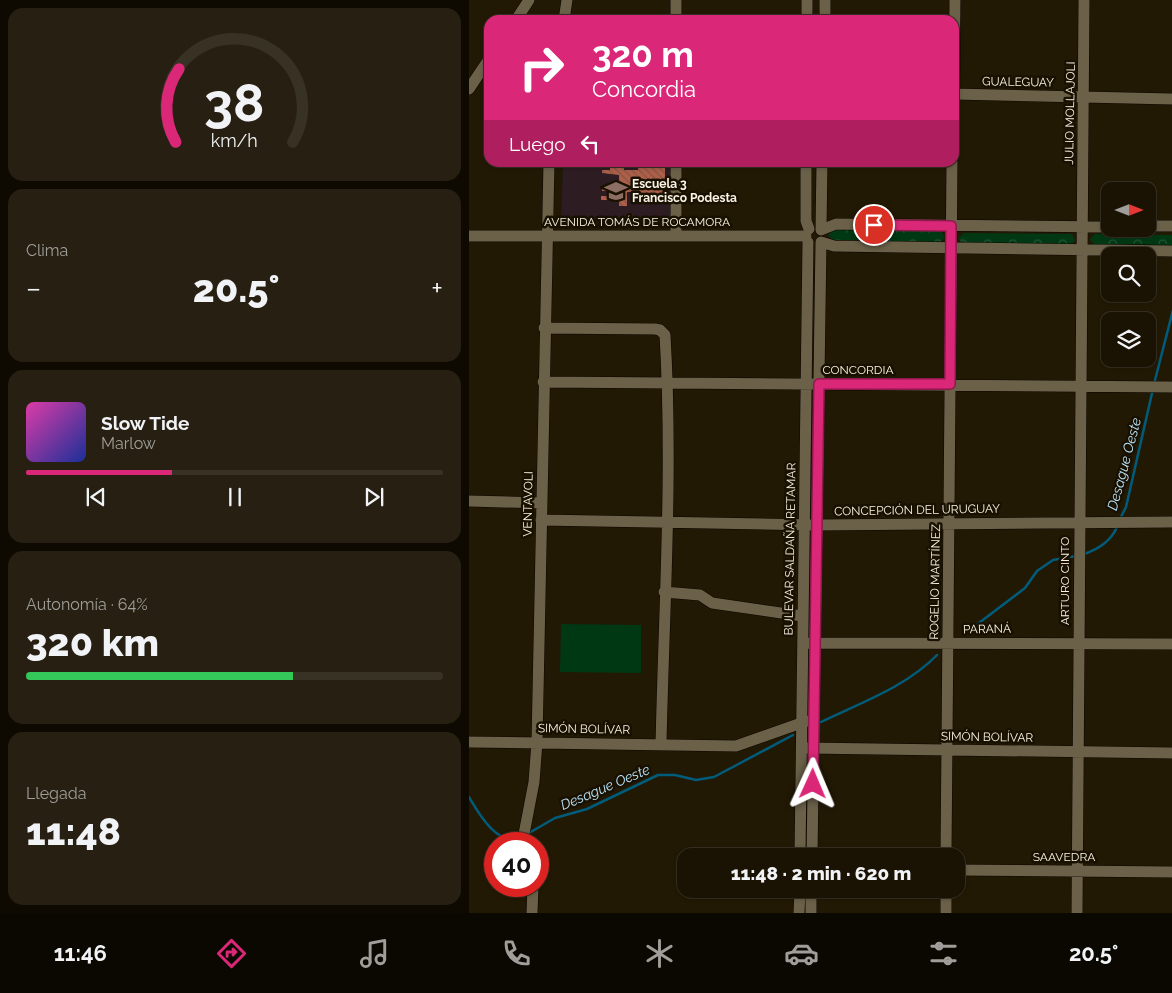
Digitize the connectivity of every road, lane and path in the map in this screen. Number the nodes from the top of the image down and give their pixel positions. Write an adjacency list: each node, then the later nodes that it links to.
1 (529, 0): 8 (street)
2 (567, 0): 9 (street)
3 (676, 0): 10 (street)
4 (807, 0): 11 (street)
5 (825, 0): 12 (street)
6 (955, 0): 13 (street)
7 (1084, 0): 17 (street, JULIO MOLLAJOLI)
8 (518, 15)
9 (565, 15)
10 (676, 15)
11 (807, 15)
12 (825, 15)
13 (955, 15)
14 (484, 66): 15 (street)
15 (469, 89)
16 (959, 94): 17 (street, GUALEGUAY)
17 (1084, 97): 18 (street, GUALEGUAY); 27 (street, JULIO MOLLAJOLI)
18 (1172, 100)
19 (549, 167): 31 (street, VENTAVOLI)
20 (676, 167): 32 (street)
21 (806, 167): 33 (street, BULEVAR SALDAÑA RETAMAR)
22 (823, 167): 29 (street, BULEVAR SALDAÑA RETAMAR)
23 (952, 167): 24 (street, ROGELIO MARTÍNEZ)
24 (951, 226): 27 (street); 29 (street); 35 (street, ROGELIO MARTÍNEZ)
25 (1157, 226): 26 (street)
26 (1172, 226)
27 (1082, 227): 28 (street); 36 (street, JULIO MOLLAJOLI)
28 (1101, 227)
29 (821, 230): 33 (street); 34 (street, BULEVAR SALDAÑA RETAMAR)
30 (469, 236): 31 (street, AVENIDA TOMÁS DE ROCAMORA)
31 (547, 236): 32 (street, AVENIDA TOMÁS DE ROCAMORA); 38 (street, VENTAVOLI)
32 (676, 236): 33 (street, AVENIDA TOMÁS DE ROCAMORA)
33 (808, 236): 34 (street); 41 (street, BULEVAR SALDAÑA RETAMAR)
34 (821, 242): 35 (street); 42 (street, BULEVAR SALDAÑA RETAMAR)
35 (951, 249): 36 (street); 43 (street, ROGELIO MARTÍNEZ)
36 (1082, 250): 37 (street); 44 (street, ARTURO CINTO)
37 (1172, 251)
38 (544, 328): 39 (street, VENTAVOLI); 40 (street)
39 (543, 382): 40 (street, CONCORDIA); 47 (street, VENTAVOLI)
40 (668, 382): 41 (street, CONCORDIA); 50 (street)
41 (805, 384): 42 (street, CONCORDIA); 52 (street, BULEVAR SALDAÑA RETAMAR)
42 (819, 384): 43 (street, CONCORDIA); 54 (street, BULEVAR SALDAÑA RETAMAR)
43 (950, 384): 44 (street, CONCORDIA); 53 (street, ROGELIO MARTÍNEZ)
44 (1080, 385): 45 (street, CONCORDIA); 51 (street, ARTURO CINTO)
45 (1172, 387)
46 (469, 501): 47 (street)
47 (542, 502): 48 (street, VENTAVOLI)
48 (541, 520): 50 (street, CONCEPCIÓN DEL URUGUAY); 64 (street, VENTAVOLI)
49 (1172, 522): 51 (street, CONCEPCIÓN DEL URUGUAY)
50 (667, 523): 52 (street, CONCEPCIÓN DEL URUGUAY); 55 (street)
51 (1079, 523): 53 (street, CONCEPCIÓN DEL URUGUAY); 57 (street, ARTURO CINTO)
52 (803, 524): 54 (street, CONCEPCIÓN DEL URUGUAY); 56 (street, BULEVAR SALDAÑA RETAMAR)
53 (949, 524): 54 (street, CONCEPCIÓN DEL URUGUAY); 59 (street, ROGELIO MARTÍNEZ)
54 (816, 525): 58 (street, BULEVAR SALDAÑA RETAMAR)
55 (664, 592): 56 (street); 65 (street)
56 (803, 616): 58 (street, BULEVAR SALDAÑA RETAMAR)
57 (1078, 642): 59 (street, PARANÁ); 60 (street, PARANÁ); 68 (street, ARTURO CINTO)
58 (808, 643): 59 (street, PARANÁ); 61 (street, BULEVAR SALDAÑA RETAMAR); 62 (street, BULEVAR SALDAÑA RETAMAR)
59 (948, 644): 67 (street, ROGELIO MARTÍNEZ)
60 (1172, 644)
61 (814, 720): 62 (street, SIMÓN BOLÍVAR); 66 (street, BULEVAR SALDAÑA RETAMAR)
62 (802, 722): 65 (street, SIMÓN BOLÍVAR); 66 (street, BULEVAR SALDAÑA RETAMAR)
63 (469, 742): 64 (street, SIMÓN BOLÍVAR)
64 (537, 742): 65 (street, SIMÓN BOLÍVAR); 70 (street, VENTAVOLI)
65 (661, 744)
66 (808, 748): 67 (street, SIMÓN BOLÍVAR); 71 (street, BULEVAR SALDAÑA RETAMAR); 72 (street, BULEVAR SALDAÑA RETAMAR)
67 (946, 750): 68 (street, SIMÓN BOLÍVAR); 73 (street, ROGELIO MARTÍNEZ)
68 (1077, 752): 69 (street, SIMÓN BOLÍVAR); 75 (street, ARTURO CINTO)
69 (1172, 753)
70 (526, 832)
71 (801, 848)
72 (812, 848)
73 (946, 848)
74 (965, 870): 75 (street, SAAVEDRA)
75 (1077, 871): 76 (street, SAAVEDRA); 85 (street, ARTURO CINTO)
76 (1172, 872)
77 (533, 897): 81 (street)
78 (800, 898): 82 (street)
79 (811, 898): 83 (street)
80 (946, 898): 84 (street)
81 (532, 913)
82 (799, 913)
83 (811, 913)
84 (946, 913)
85 (1077, 913)

